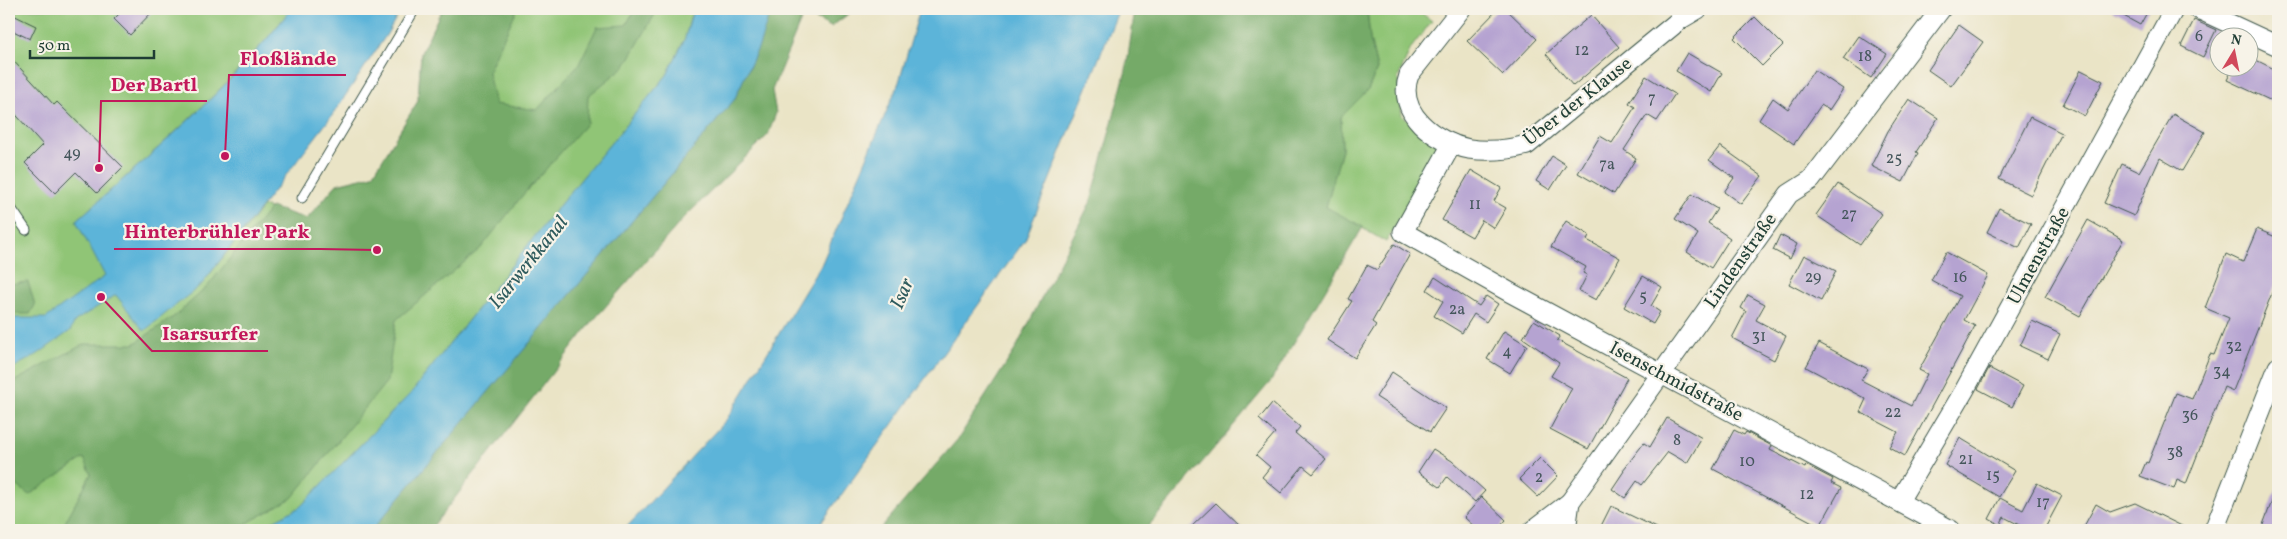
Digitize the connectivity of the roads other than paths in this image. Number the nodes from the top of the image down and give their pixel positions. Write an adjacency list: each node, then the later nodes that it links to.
1 (415, 9): 9 (lane)
2 (1461, 9): 8 (street, Über der Klause)
3 (1698, 9): 8 (street, Über der Klause)
4 (1941, 9): 13 (street, Lindenstraße)
5 (2174, 9): 14 (street, Ulmenstraße)
6 (2198, 9): 7 (street)
7 (2278, 46)
8 (1452, 144): 13 (street, Isenschmidstraße)
9 (302, 198)
10 (9, 205): 11 (lane)
11 (26, 230)
12 (2278, 367): 19 (street)
13 (1661, 375): 14 (street, Isenschmidstraße); 15 (street, Lindenstraße)
14 (1899, 501): 18 (street, Isenschmidstraße)
15 (1570, 502): 16 (street); 17 (street, Lindenstraße)
16 (1533, 530)
17 (1566, 530)
18 (1950, 530)
19 (2214, 530)

